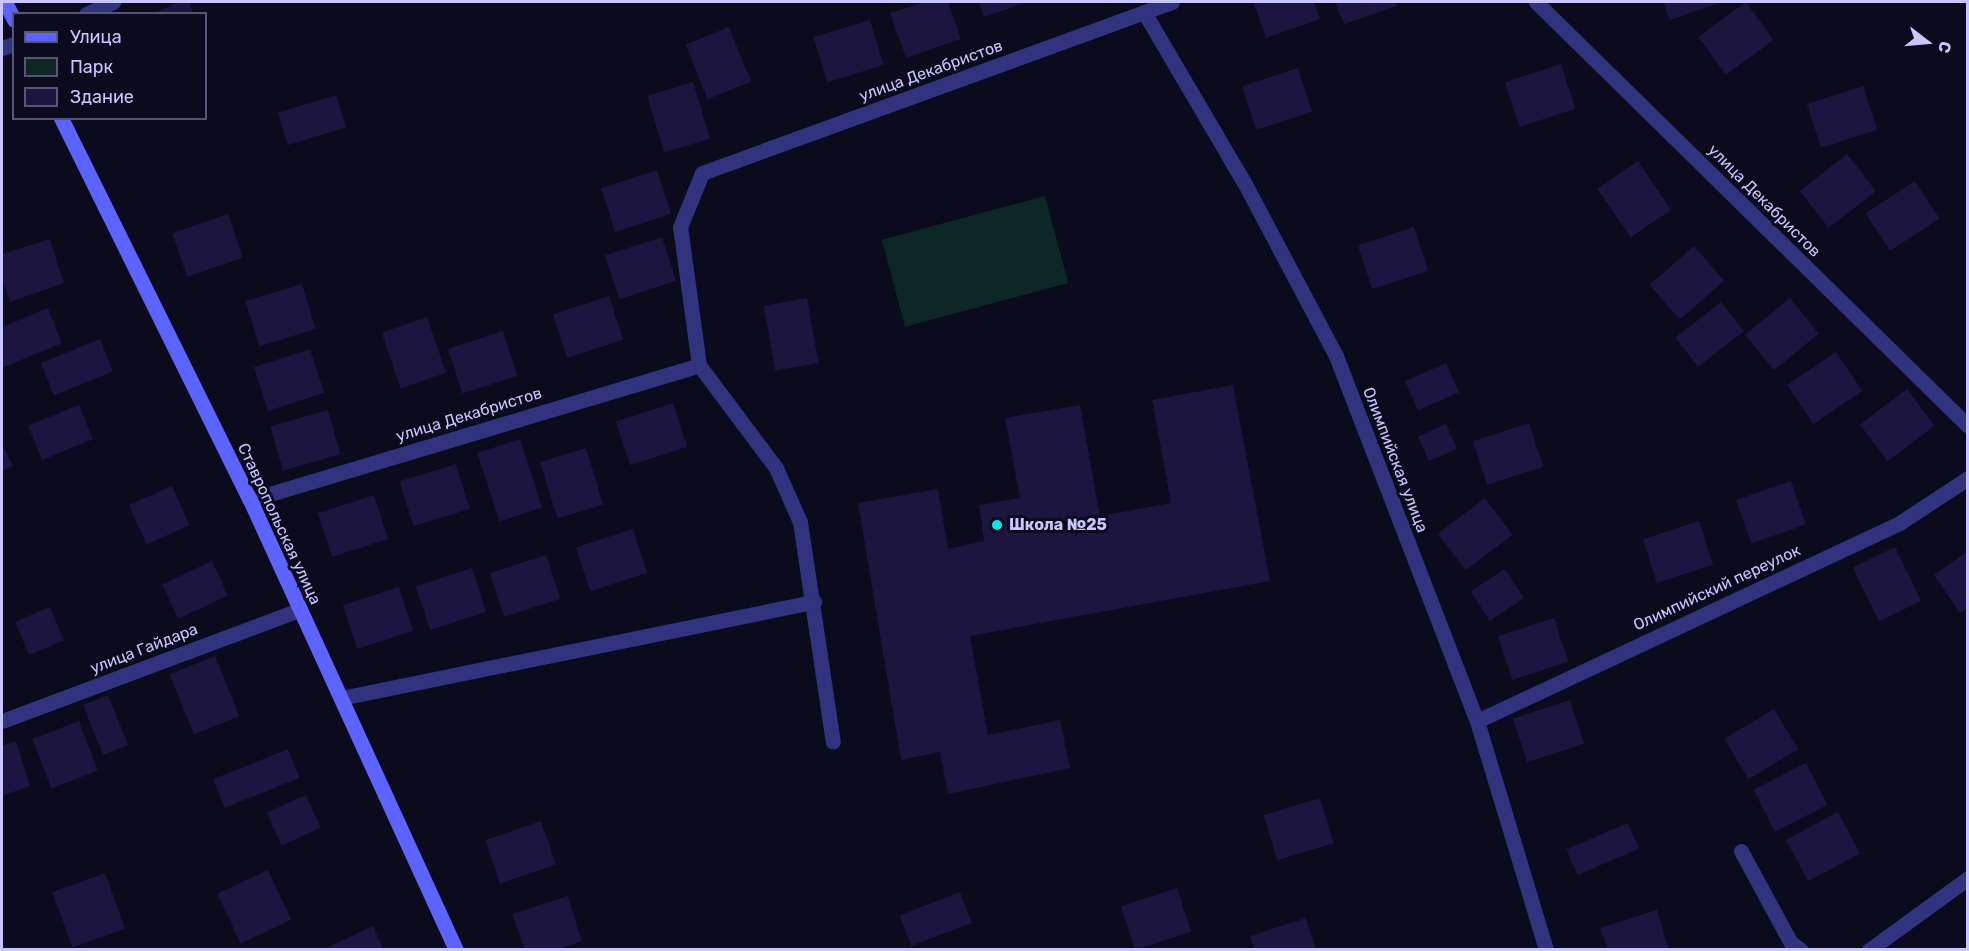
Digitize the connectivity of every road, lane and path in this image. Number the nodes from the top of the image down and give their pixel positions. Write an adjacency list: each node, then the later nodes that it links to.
1 (5, 2): 7 (main road)
2 (113, 2): 5 (street)
3 (1172, 2): 6 (street, улица Декабристов)
4 (1536, 2): 10 (street, улица Декабристов)
5 (90, 12)
6 (1144, 12): 9 (street, улица Декабристов); 17 (street, Олимпийская улица)
7 (12, 16)
8 (62, 120): 12 (main road, Ставропольская улица)
9 (699, 365): 12 (street, улица Декабристов); 13 (street)
10 (1968, 426)
11 (1968, 478): 17 (street, Олимпийский переулок)
12 (249, 500): 14 (main road, Ставропольская улица)
13 (813, 602): 15 (street); 18 (street)
14 (299, 610): 15 (main road, Ставропольская улица); 16 (street, улица Гайдара)
15 (341, 699): 21 (main road, Ставропольская улица)
16 (2, 721)
17 (1477, 721): 22 (street, Олимпийская улица)
18 (833, 742)
19 (1741, 851): 23 (street)
20 (1968, 879): 24 (street)
21 (456, 950)
22 (1546, 950)
23 (1801, 950)
24 (1869, 950)

